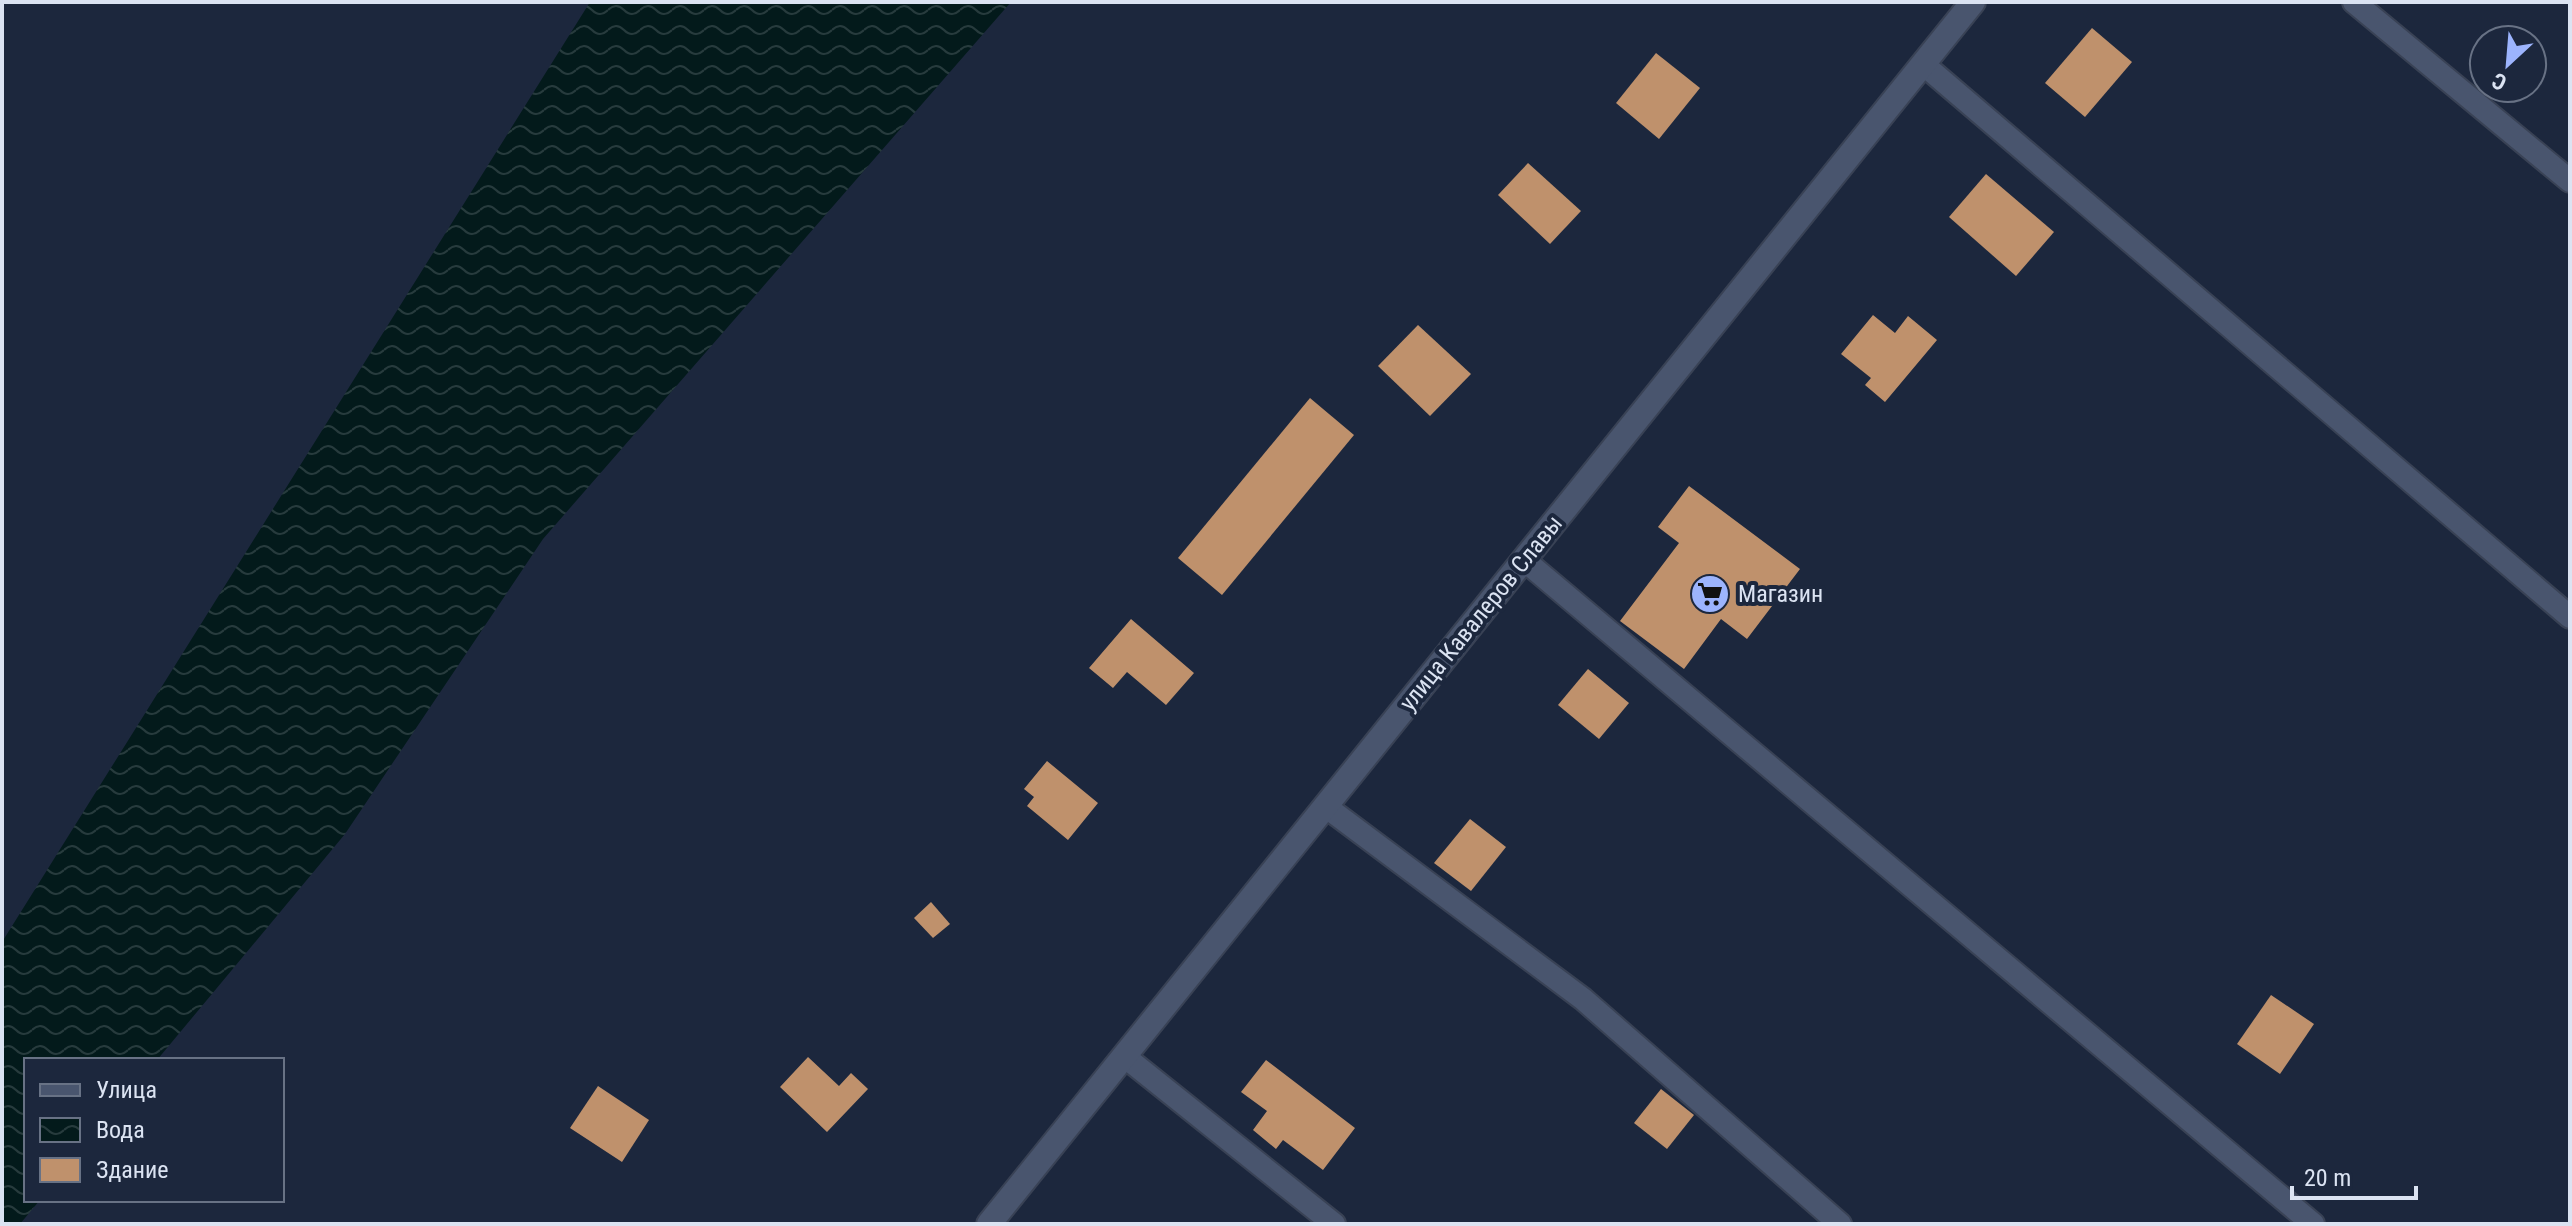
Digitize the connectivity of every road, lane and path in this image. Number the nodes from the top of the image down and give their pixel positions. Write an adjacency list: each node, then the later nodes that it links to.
1 (1973, 2): 3 (street, улица Кавалеров Славы)
2 (2354, 2): 4 (lane)
3 (1923, 64): 5 (street, улица Кавалеров Славы); 6 (lane)
4 (2570, 181)
5 (1524, 560): 7 (street, улица Кавалеров Славы); 12 (lane)
6 (2570, 617)
7 (1325, 806): 8 (street, улица Кавалеров Славы); 11 (lane)
8 (1124, 1056): 9 (street, улица Кавалеров Славы); 10 (lane)
9 (989, 1224)
10 (1334, 1224)
11 (1840, 1224)
12 (2313, 1224)

